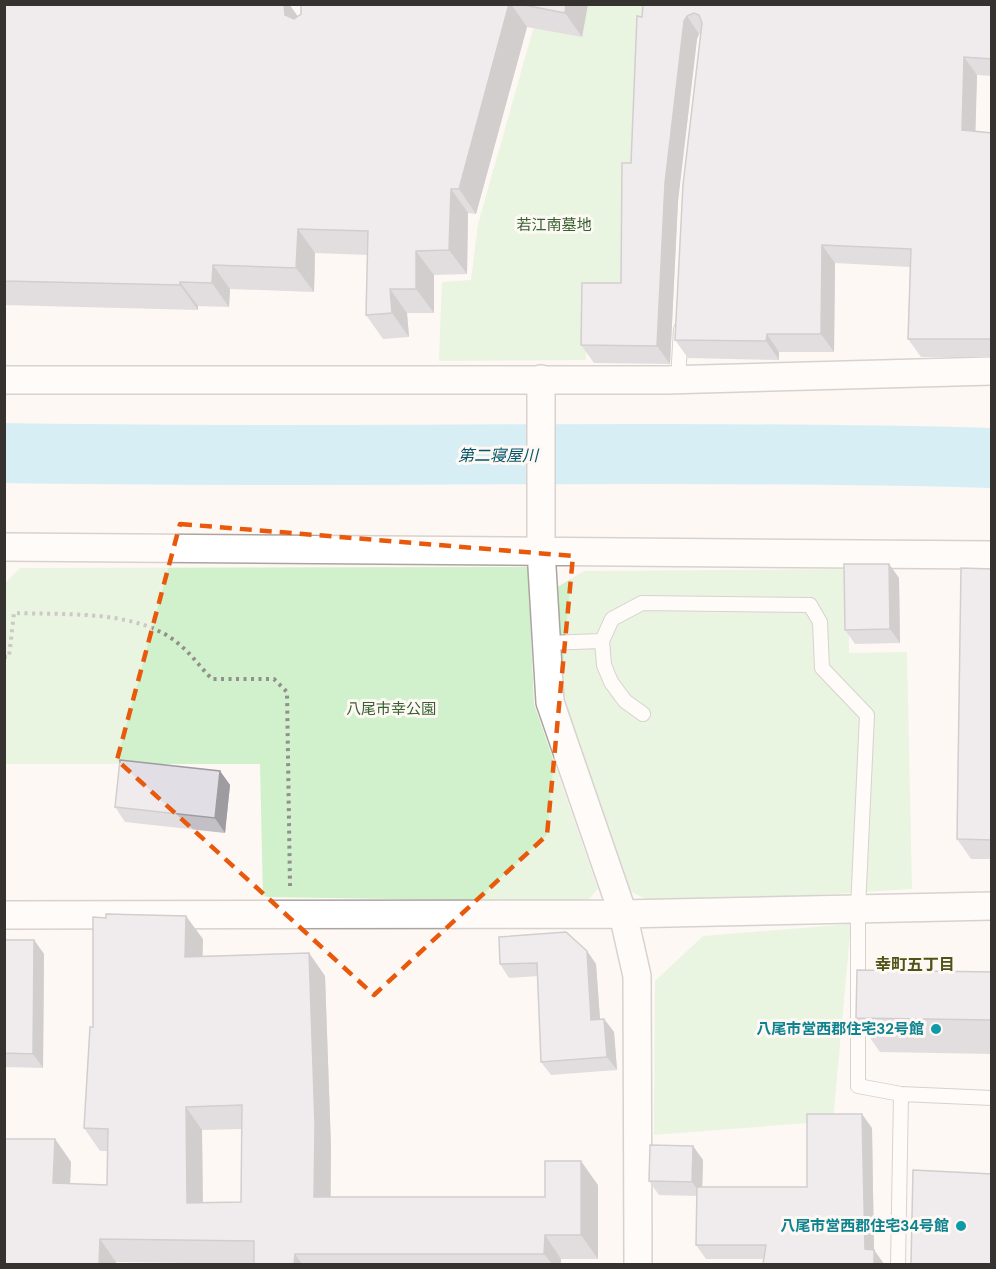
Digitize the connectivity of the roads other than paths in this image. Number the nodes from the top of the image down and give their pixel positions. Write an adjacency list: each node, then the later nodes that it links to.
1 (681, 320): 4 (lane)
2 (992, 371): 4 (street)
3 (541, 379): 4 (street); 5 (street); 7 (street)
4 (678, 379)
5 (4, 380)
6 (4, 547): 7 (street)
7 (541, 550): 8 (street); 10 (street)
8 (992, 555)
9 (602, 641): 10 (lane); 11 (lane); 13 (lane)
10 (544, 643): 14 (street)
11 (643, 714)
12 (992, 906): 13 (street)
13 (858, 908): 14 (street); 16 (lane)
14 (623, 914): 15 (street); 22 (street)
15 (4, 915)
16 (858, 972): 17 (lane); 18 (lane)
17 (877, 973)
18 (901, 1094): 19 (lane); 20 (lane)
19 (992, 1098)
20 (899, 1170): 21 (lane); 23 (lane)
21 (917, 1171)
22 (638, 1264)
23 (898, 1264)

